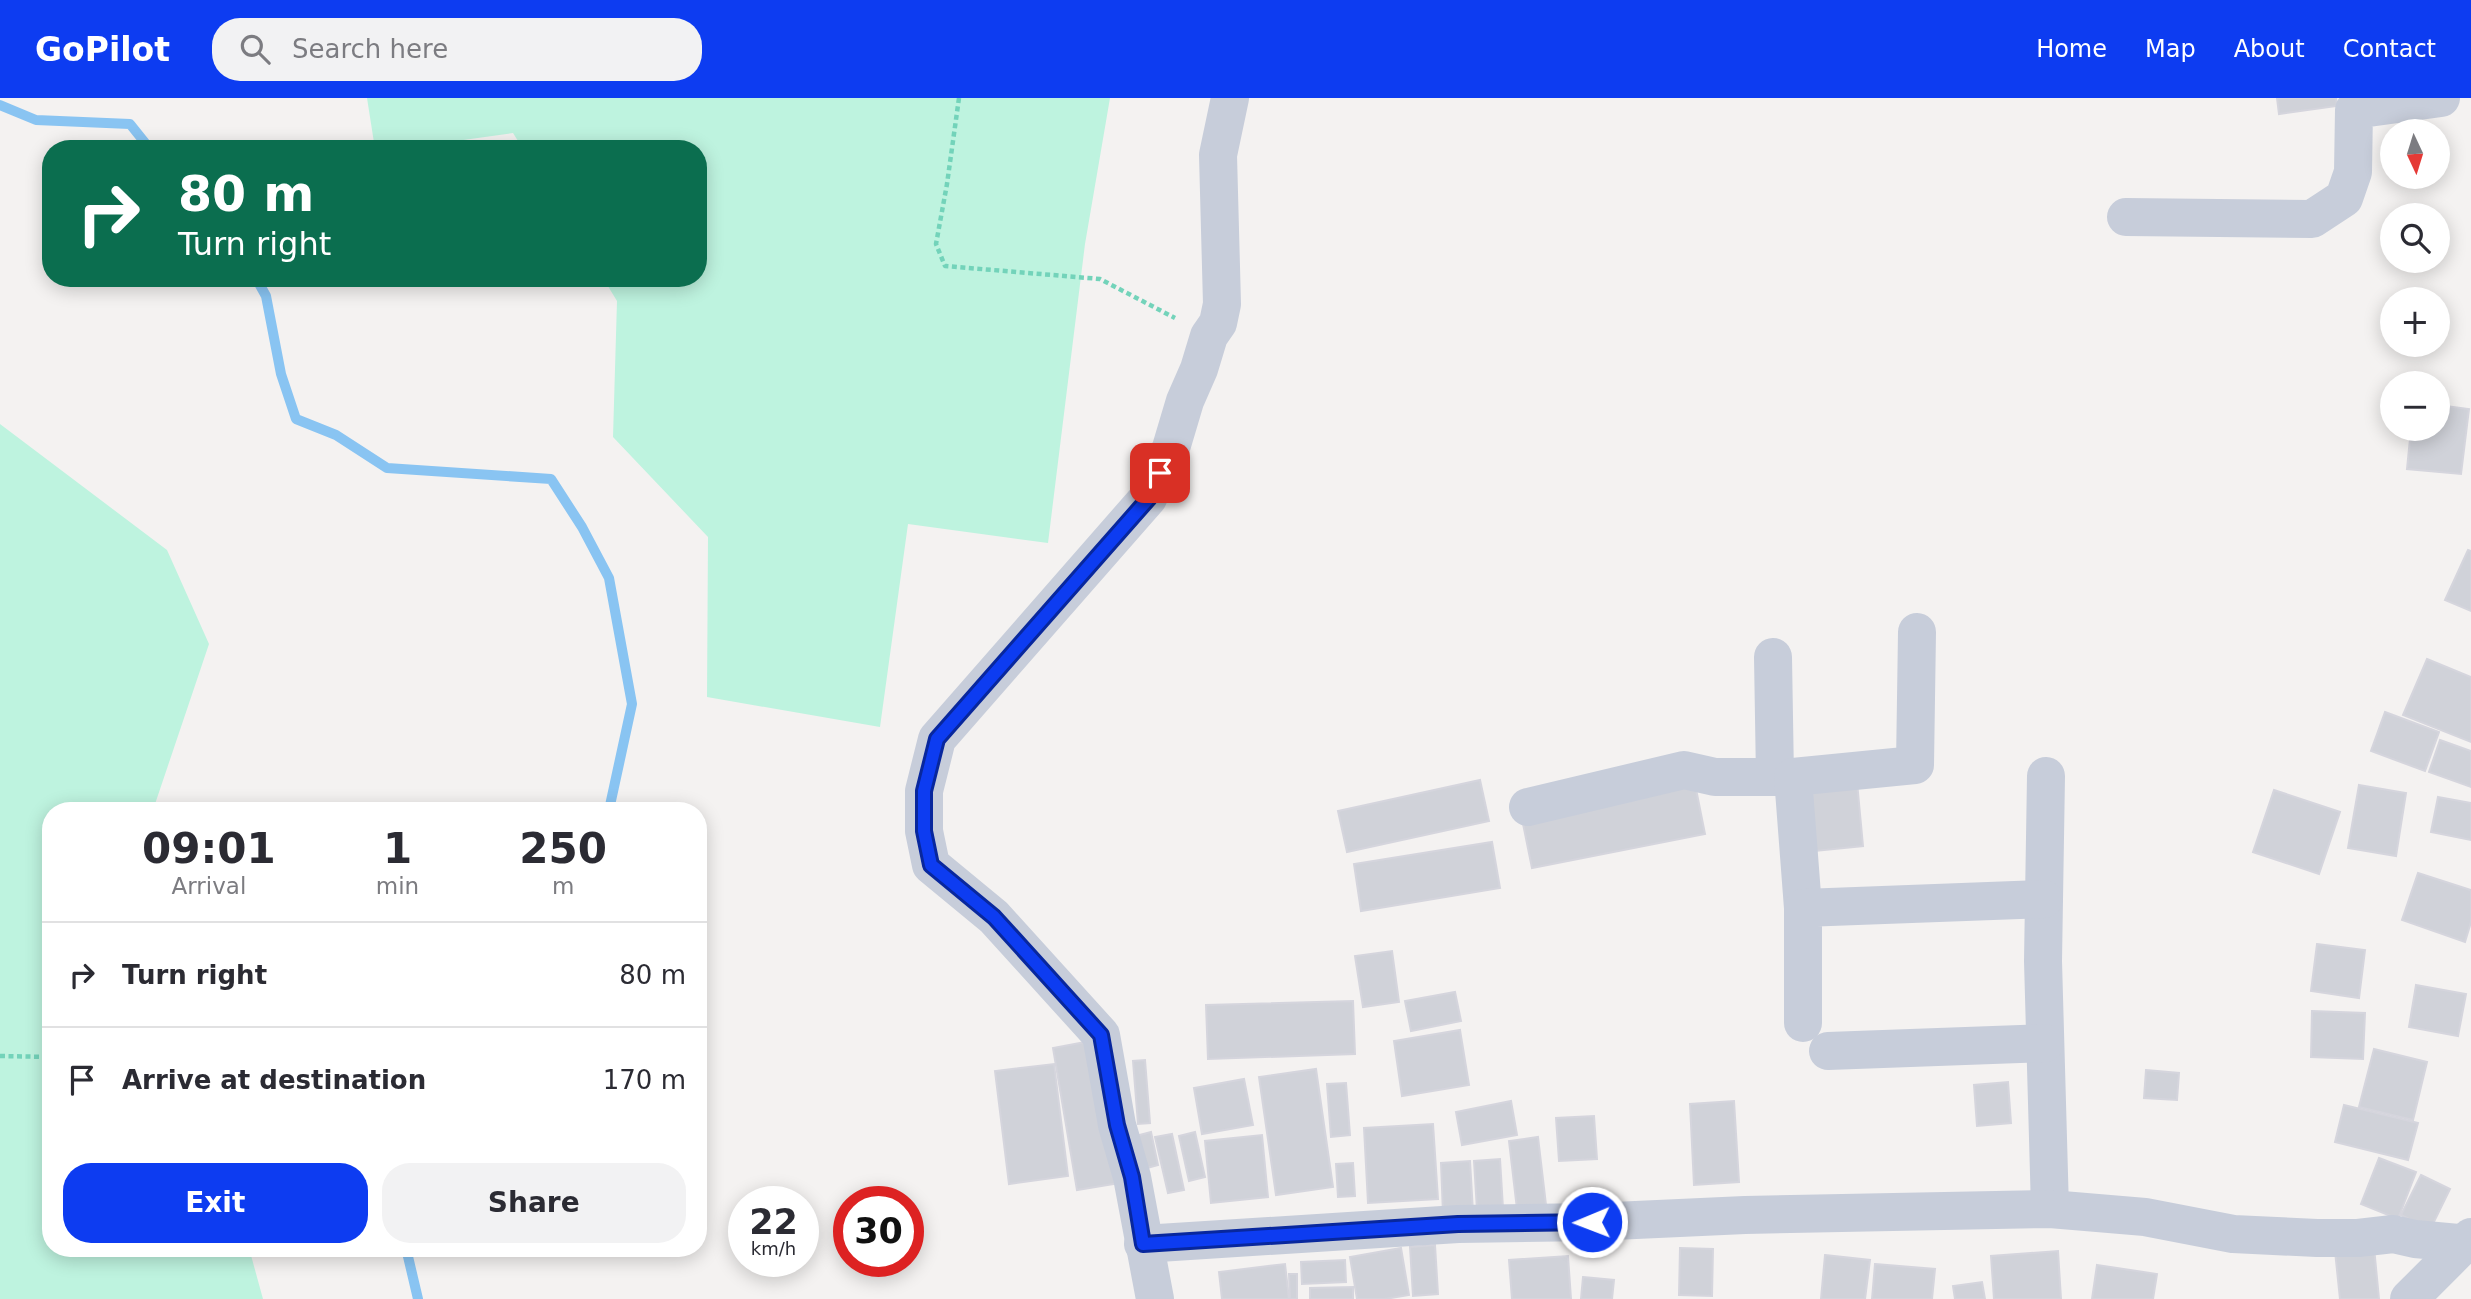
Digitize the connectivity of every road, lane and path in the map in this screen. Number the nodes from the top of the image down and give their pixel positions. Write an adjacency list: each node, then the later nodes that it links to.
1 (959, 98): 6 (path)
2 (1230, 98): 6 (street)
3 (2441, 98): 4 (street)
4 (2353, 104): 5 (street)
5 (2126, 217)
6 (1209, 336): 19 (street)
7 (1917, 632): 10 (street)
8 (1773, 657): 10 (street)
9 (2046, 776): 12 (street)
10 (1785, 777): 11 (street); 13 (street)
11 (1528, 807)
12 (2045, 899): 13 (street); 14 (street)
13 (1803, 908): 14 (street)
14 (2045, 1043): 17 (street)
15 (0, 1056): 16 (path)
16 (42, 1057)
17 (2050, 1209): 18 (street); 19 (street)
18 (2470, 1241): 21 (street)
19 (1143, 1244): 20 (street)
20 (1155, 1299)
21 (2409, 1299)

